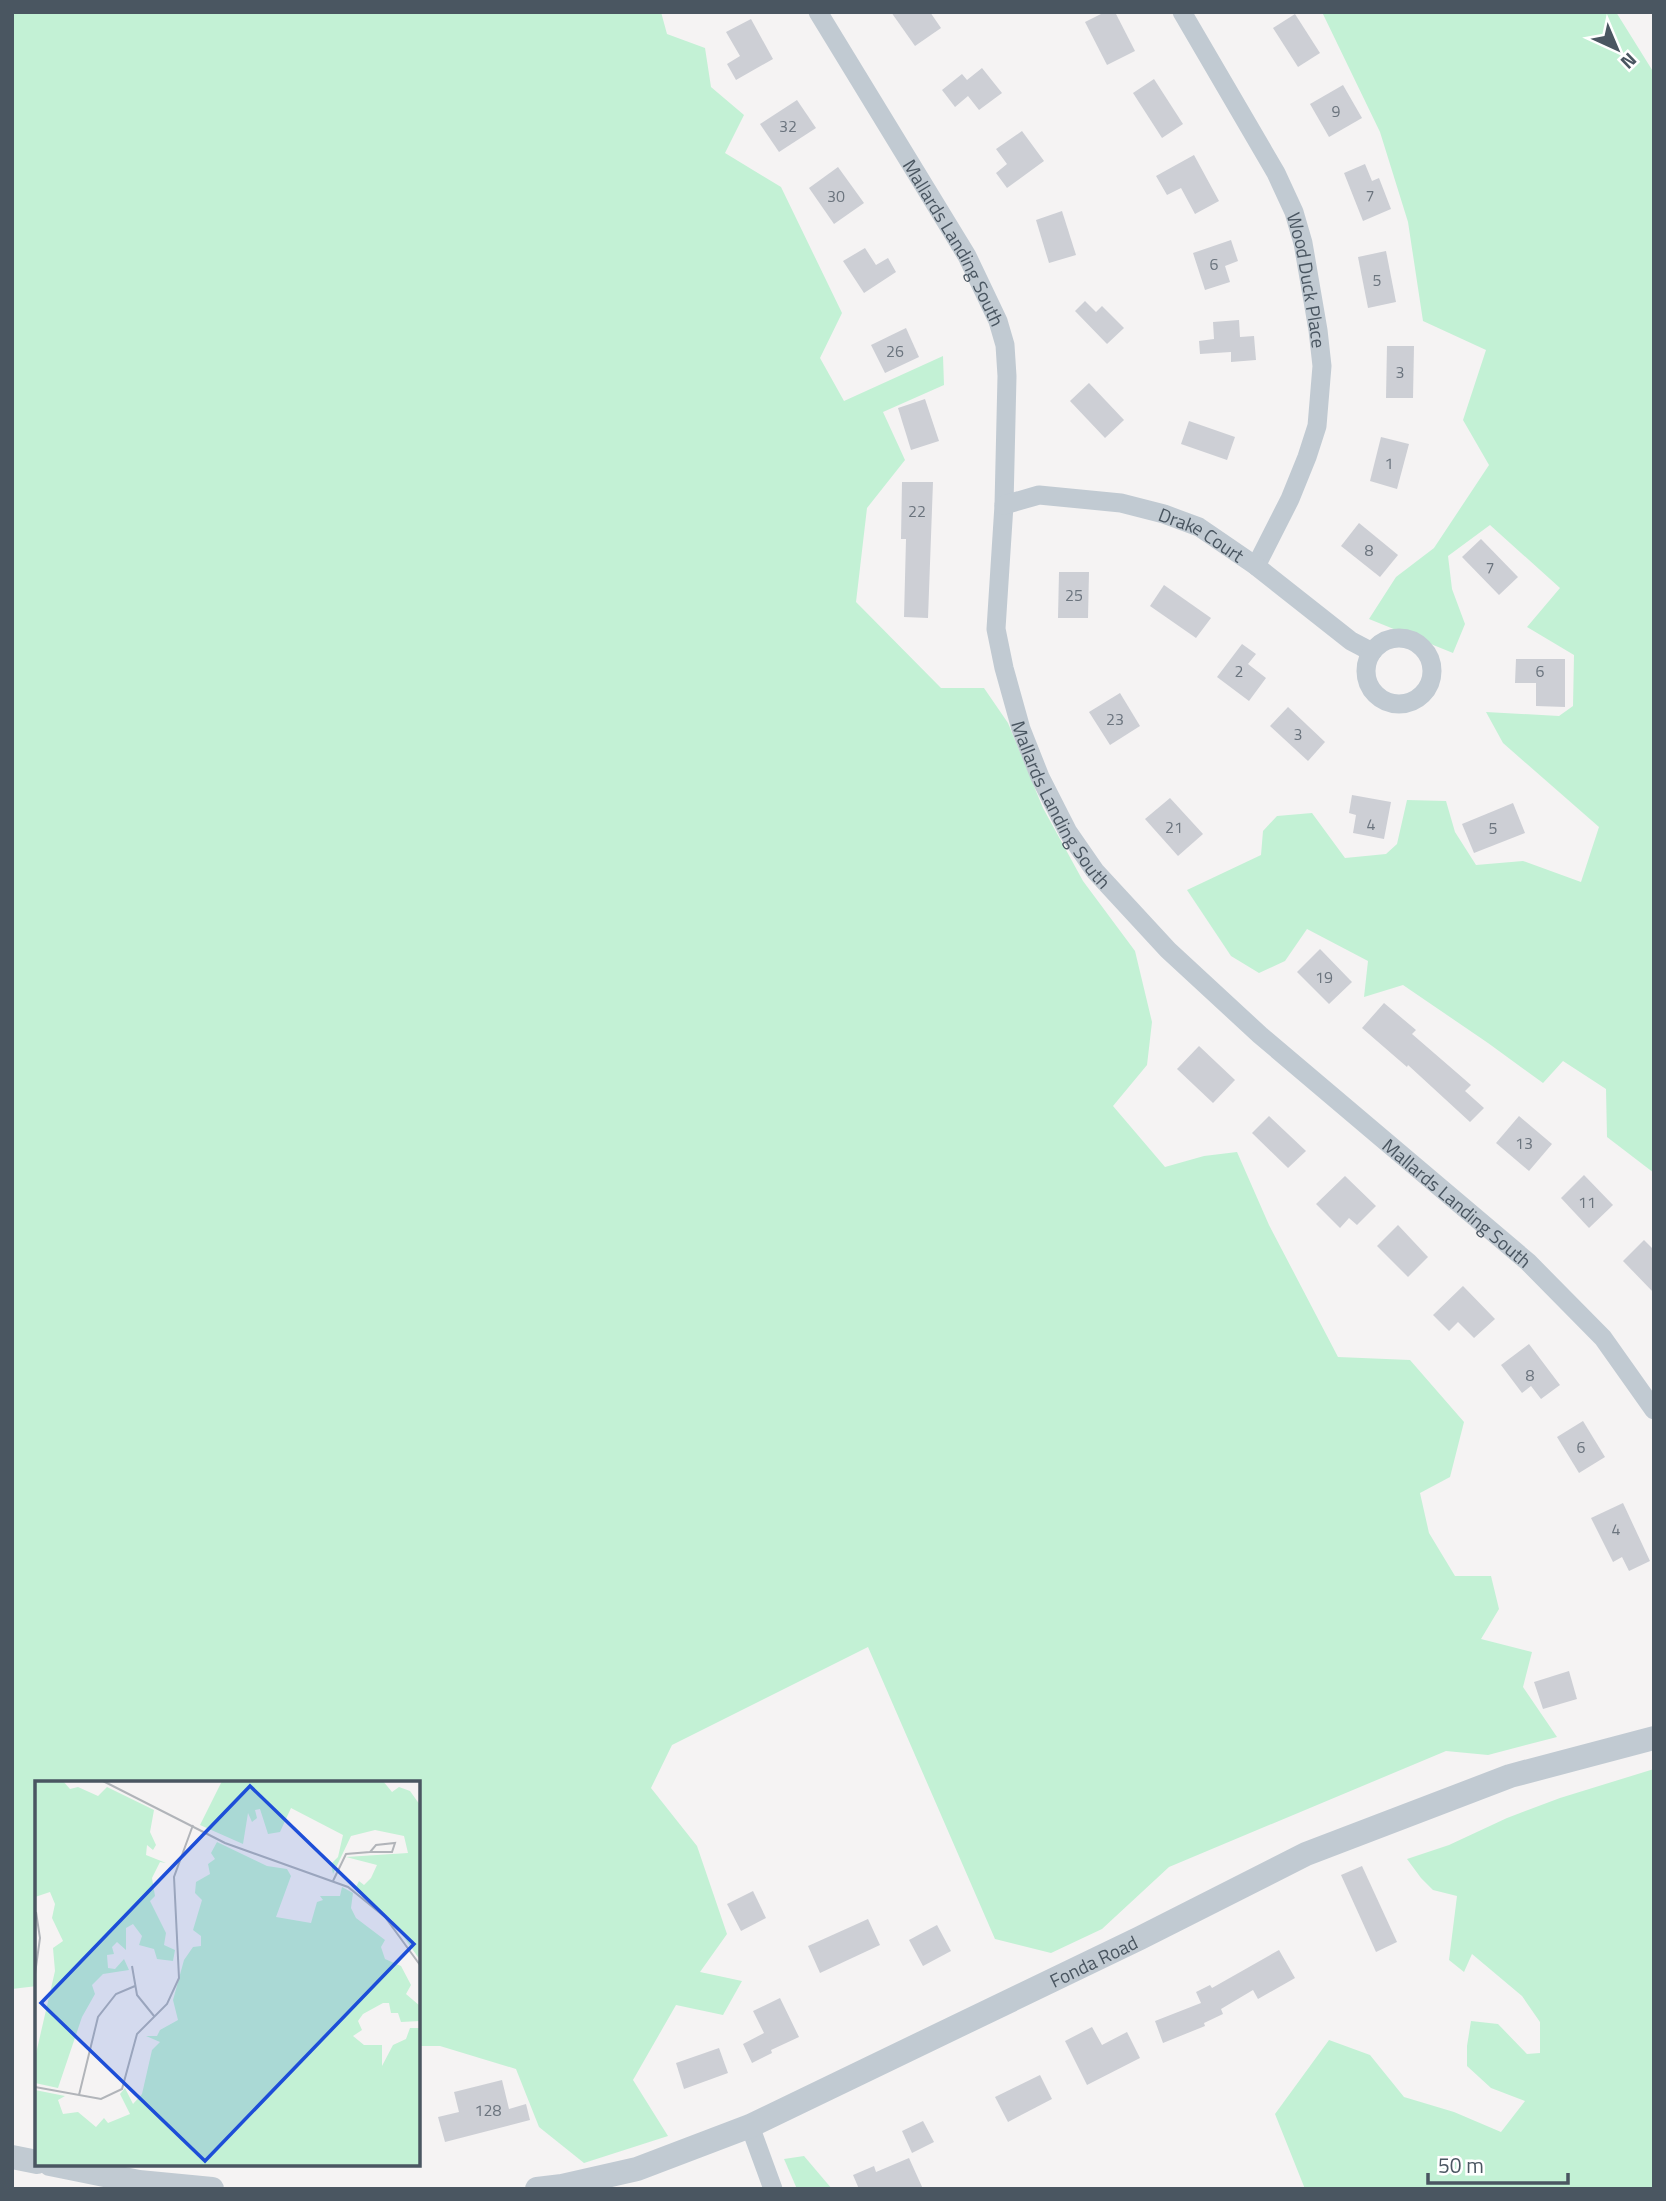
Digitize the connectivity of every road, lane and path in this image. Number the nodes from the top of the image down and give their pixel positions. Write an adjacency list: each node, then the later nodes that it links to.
1 (817, 12): 3 (street, Mallards Landing South)
2 (1182, 12): 4 (street, Wood Duck Place)
3 (1004, 505): 4 (street, Drake Court); 6 (street, Mallards Landing South)
4 (1256, 566): 5 (street, Drake Court)
5 (1372, 652)
6 (1654, 1410)
7 (1654, 1738): 8 (street, Fonda Road)
8 (750, 2126): 13 (street, Fonda Road); 14 (street)
9 (12, 2157): 10 (street)
10 (35, 2162)
11 (60, 2166): 12 (street)
12 (212, 2189)
13 (537, 2189)
14 (773, 2189)

